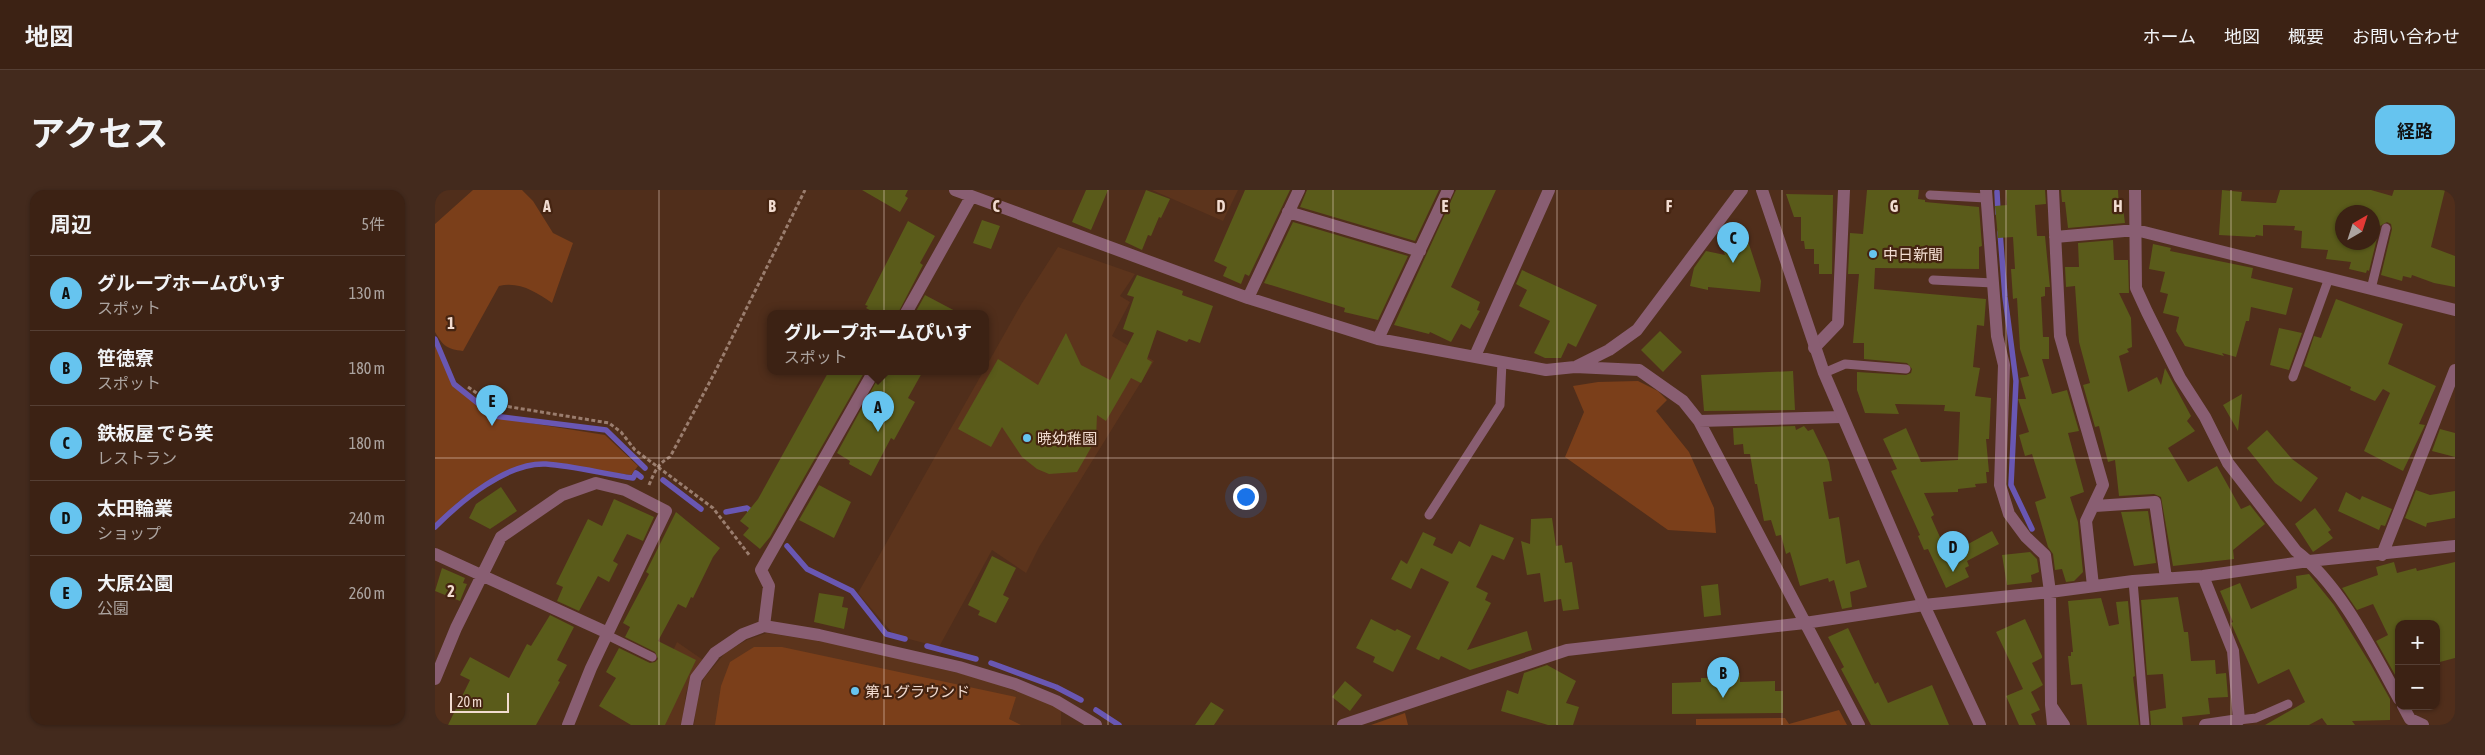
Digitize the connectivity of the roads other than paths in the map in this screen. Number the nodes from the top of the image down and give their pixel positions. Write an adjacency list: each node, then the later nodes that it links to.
1 (955, 190): 12 (street)
2 (1299, 190): 13 (street)
3 (1448, 190): 17 (street)
4 (1549, 190): 27 (street)
5 (1742, 190): 29 (street)
6 (1762, 190): 26 (street)
7 (1844, 190): 26 (street)
8 (2053, 190): 16 (street)
9 (2135, 190): 15 (street)
10 (1986, 194): 11 (lane); 20 (street)
11 (1929, 195)
12 (971, 197): 22 (street); 23 (street)
13 (1289, 212): 17 (street); 22 (street)
14 (2386, 228): 21 (lane)
15 (2136, 230): 16 (street); 18 (street); 42 (street)
16 (2055, 237): 37 (street)
17 (1420, 251): 25 (street)
18 (2329, 278): 21 (street); 34 (lane)
19 (1933, 280): 20 (lane)
20 (1993, 283): 48 (street)
21 (2371, 289): 24 (street)
22 (1248, 298): 25 (street)
23 (908, 310)
24 (2455, 310)
25 (1378, 339): 27 (street)
26 (1814, 348): 32 (street)
27 (1475, 356): 28 (street)
28 (1502, 362): 29 (street); 38 (lane)
29 (1575, 367): 36 (street)
30 (1906, 369): 32 (lane)
31 (2455, 370): 41 (street)
32 (1824, 373): 35 (street)
33 (872, 375): 51 (street)
34 (2293, 377)
35 (1842, 417): 36 (street); 49 (street)
36 (1699, 421): 50 (street)
37 (2095, 506): 45 (street); 47 (street)
38 (1429, 515)
39 (2455, 546): 41 (street)
40 (435, 554): 43 (street)
41 (2382, 555): 42 (street)
42 (2309, 561): 44 (street); 55 (street)
43 (482, 575): 52 (street); 52 (street); 54 (street)
44 (2203, 576): 45 (street); 58 (street)
45 (2166, 578): 46 (street)
46 (2133, 581): 47 (street); 68 (lane)
47 (2093, 586): 48 (street)
48 (2051, 592): 49 (street); 57 (street)
49 (1924, 605): 50 (street); 65 (street)
50 (1805, 623): 63 (street); 64 (street)
51 (764, 626): 61 (street); 62 (street)
52 (607, 634): 53 (lane); 60 (street)
53 (652, 656)
54 (435, 679)
55 (2395, 692)
56 (2288, 704): 58 (lane)
57 (2051, 705): 66 (street); 67 (street)
58 (2239, 720): 69 (street)
59 (2406, 722): 70 (street)
60 (568, 725)
61 (687, 725)
62 (1096, 725)
63 (1343, 725)
64 (1859, 725)
65 (1980, 725)
66 (2053, 725)
67 (2064, 725)
68 (2145, 725)
69 (2205, 725)
70 (2423, 725)

